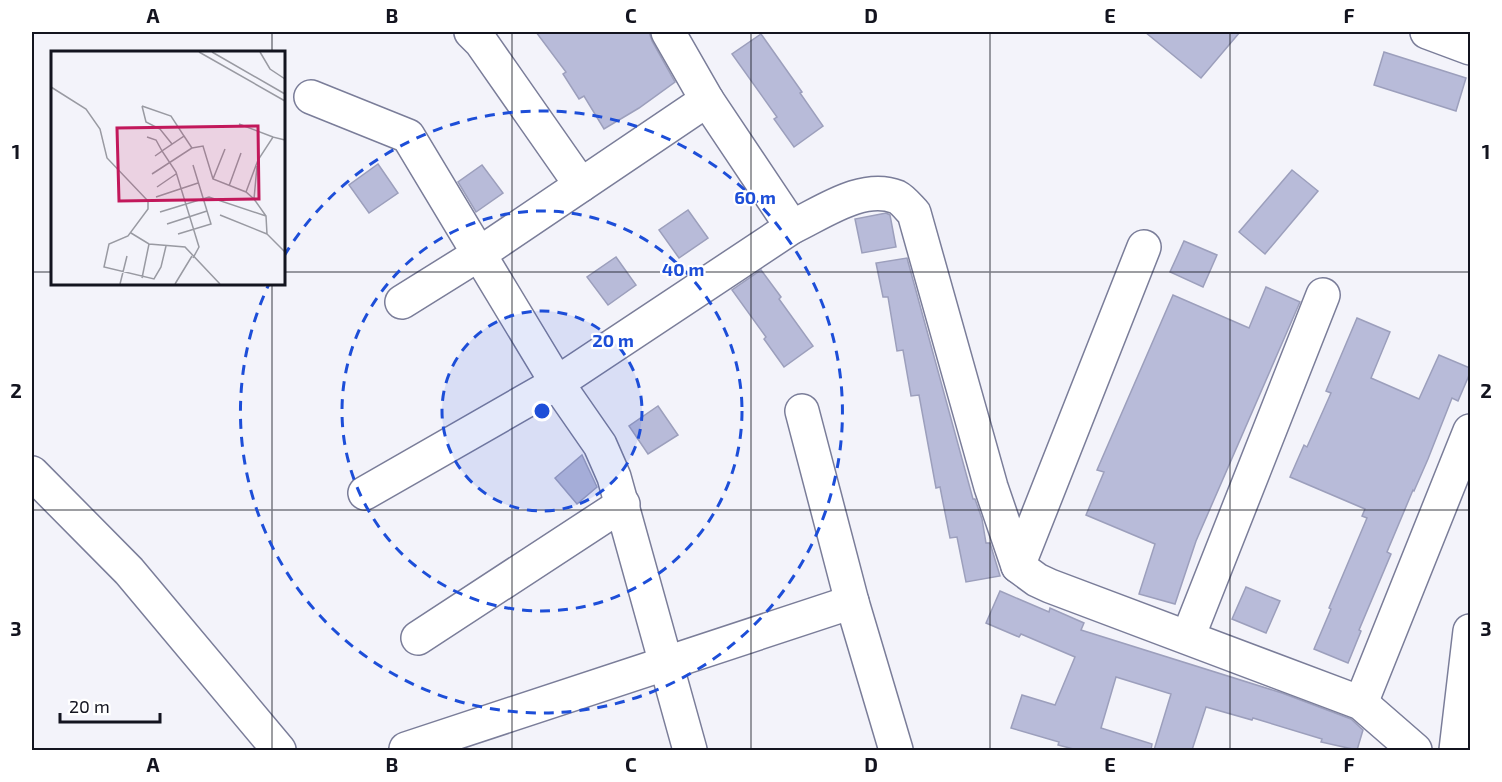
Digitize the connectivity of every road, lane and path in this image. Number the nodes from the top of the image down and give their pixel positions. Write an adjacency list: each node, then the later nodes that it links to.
1 (471, 32): 7 (street)
2 (668, 32): 6 (street)
3 (1427, 32): 4 (street)
4 (1470, 48)
5 (311, 97): 10 (street)
6 (706, 100): 7 (street); 8 (street)
7 (581, 185): 10 (street)
8 (792, 227): 13 (street); 19 (street)
9 (1144, 247): 19 (street)
10 (479, 254): 12 (street); 13 (street)
11 (1323, 295): 22 (street)
12 (402, 302)
13 (557, 382): 17 (street); 18 (street)
14 (802, 411): 20 (street)
15 (1470, 431): 25 (street)
16 (32, 473): 27 (street)
17 (365, 493)
18 (623, 504): 23 (street); 24 (street)
19 (1018, 566): 22 (street)
20 (852, 602): 24 (street); 29 (street)
21 (1470, 631): 31 (street)
22 (1188, 637): 25 (street)
23 (418, 638)
24 (665, 665): 26 (street); 28 (street)
25 (1360, 704): 30 (street)
26 (406, 749)
27 (279, 750)
28 (690, 750)
29 (896, 750)
30 (1415, 750)
31 (1456, 750)

